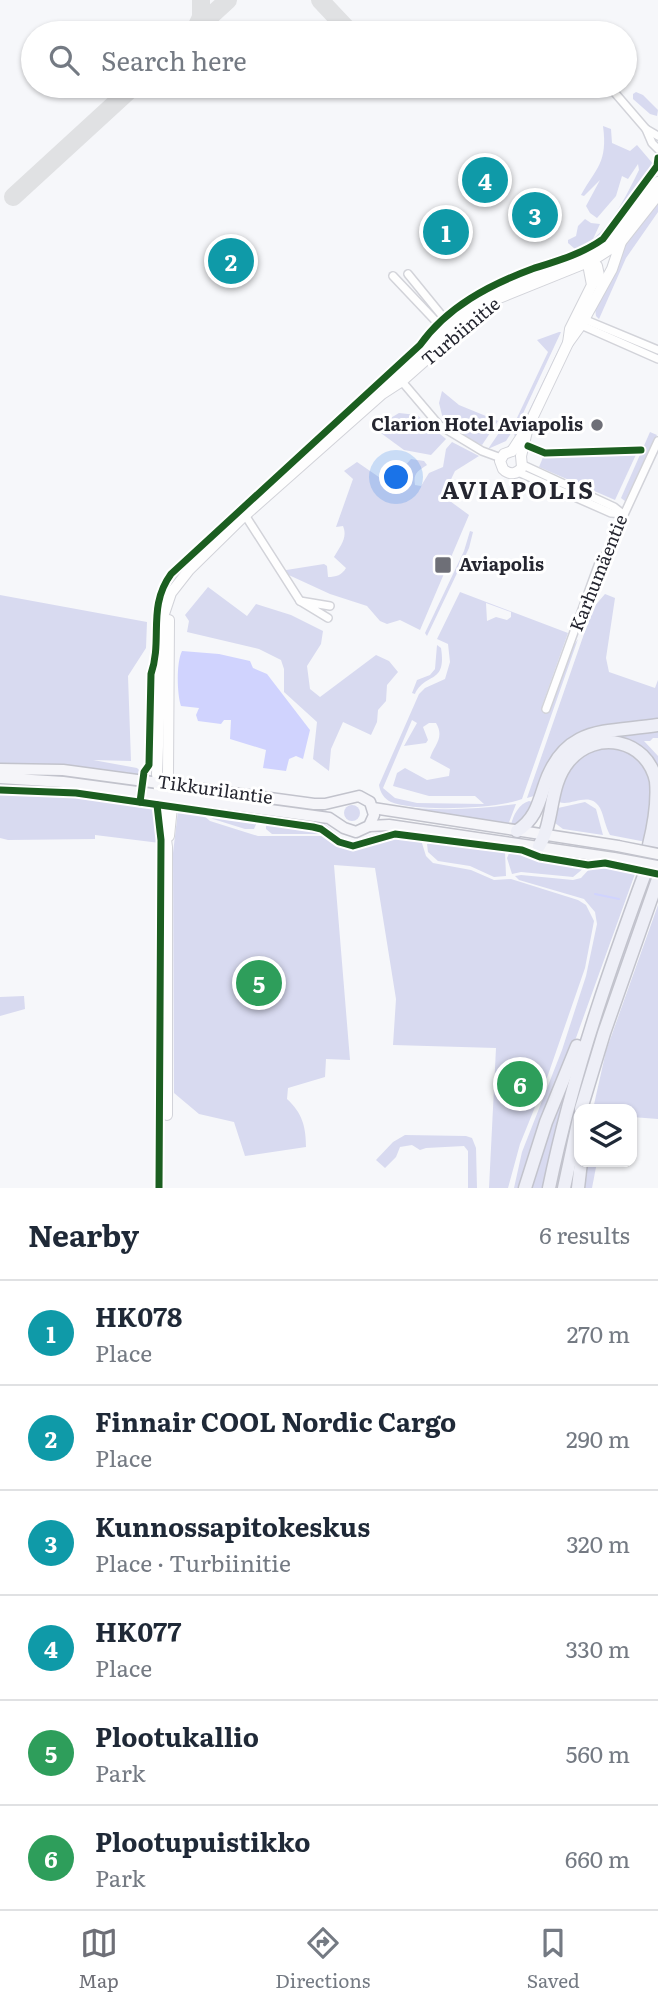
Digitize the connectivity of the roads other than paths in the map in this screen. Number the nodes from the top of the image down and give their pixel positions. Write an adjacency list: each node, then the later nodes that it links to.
1 (619, 98): 2 (street)
2 (646, 129): 3 (street); 4 (street)
3 (658, 136)
4 (658, 149)
5 (658, 182): 8 (street)
6 (658, 195): 7 (street)
7 (621, 242): 8 (street, Turbiinitie); 11 (street)
8 (589, 259): 11 (street); 12 (street); 13 (street, Turbiinitie)
9 (408, 274): 13 (street)
10 (393, 276): 13 (street)
11 (601, 285): 12 (street)
12 (581, 321): 14 (street); 15 (street); 19 (street)
13 (450, 331): 16 (street, Turbiinitie)
14 (658, 350)
15 (658, 359)
16 (400, 378): 18 (street); 21 (street, Turbiinitie)
17 (658, 441): 20 (street, Karhumäentie)
18 (501, 458): 19 (street); 19 (street)
19 (518, 461): 20 (street)
20 (623, 514): 25 (street, Karhumäentie)
21 (245, 515): 22 (street); 29 (street, Turbiinitie)
22 (300, 601): 23 (street); 24 (street)
23 (330, 606)
24 (328, 618)
25 (546, 709)
26 (658, 725): 30 (highway)
27 (0, 769): 29 (main road, Tikkurilantie)
28 (0, 778): 31 (main road, Tikkurilantie)
29 (164, 783): 31 (street, Turbiinitie); 32 (main road, Tikkurilantie)
30 (542, 793): 36 (highway); 37 (highway)
31 (166, 796): 34 (main road, Tikkurilantie); 49 (street, Turbiinitie)
32 (345, 798): 33 (main road); 34 (main road)
33 (373, 808): 35 (main road); 36 (main road)
34 (340, 824): 35 (main road)
35 (369, 827): 37 (main road)
36 (517, 831): 37 (main road)
37 (541, 838): 39 (main road, bridge); 40 (main road, bridge); 42 (highway)
38 (658, 838): 42 (highway)
39 (658, 854)
40 (658, 866)
41 (658, 879): 44 (highway)
42 (641, 883): 45 (highway)
43 (658, 895): 44 (highway)
44 (643, 919): 46 (highway)
45 (602, 992): 52 (highway); 53 (highway)
46 (592, 1072): 47 (highway); 48 (highway)
47 (582, 1104)
48 (589, 1104)
49 (167, 1115)
50 (574, 1141): 54 (highway)
51 (580, 1167): 55 (highway)
52 (525, 1188)
53 (549, 1188)
54 (564, 1188)
55 (578, 1188)

